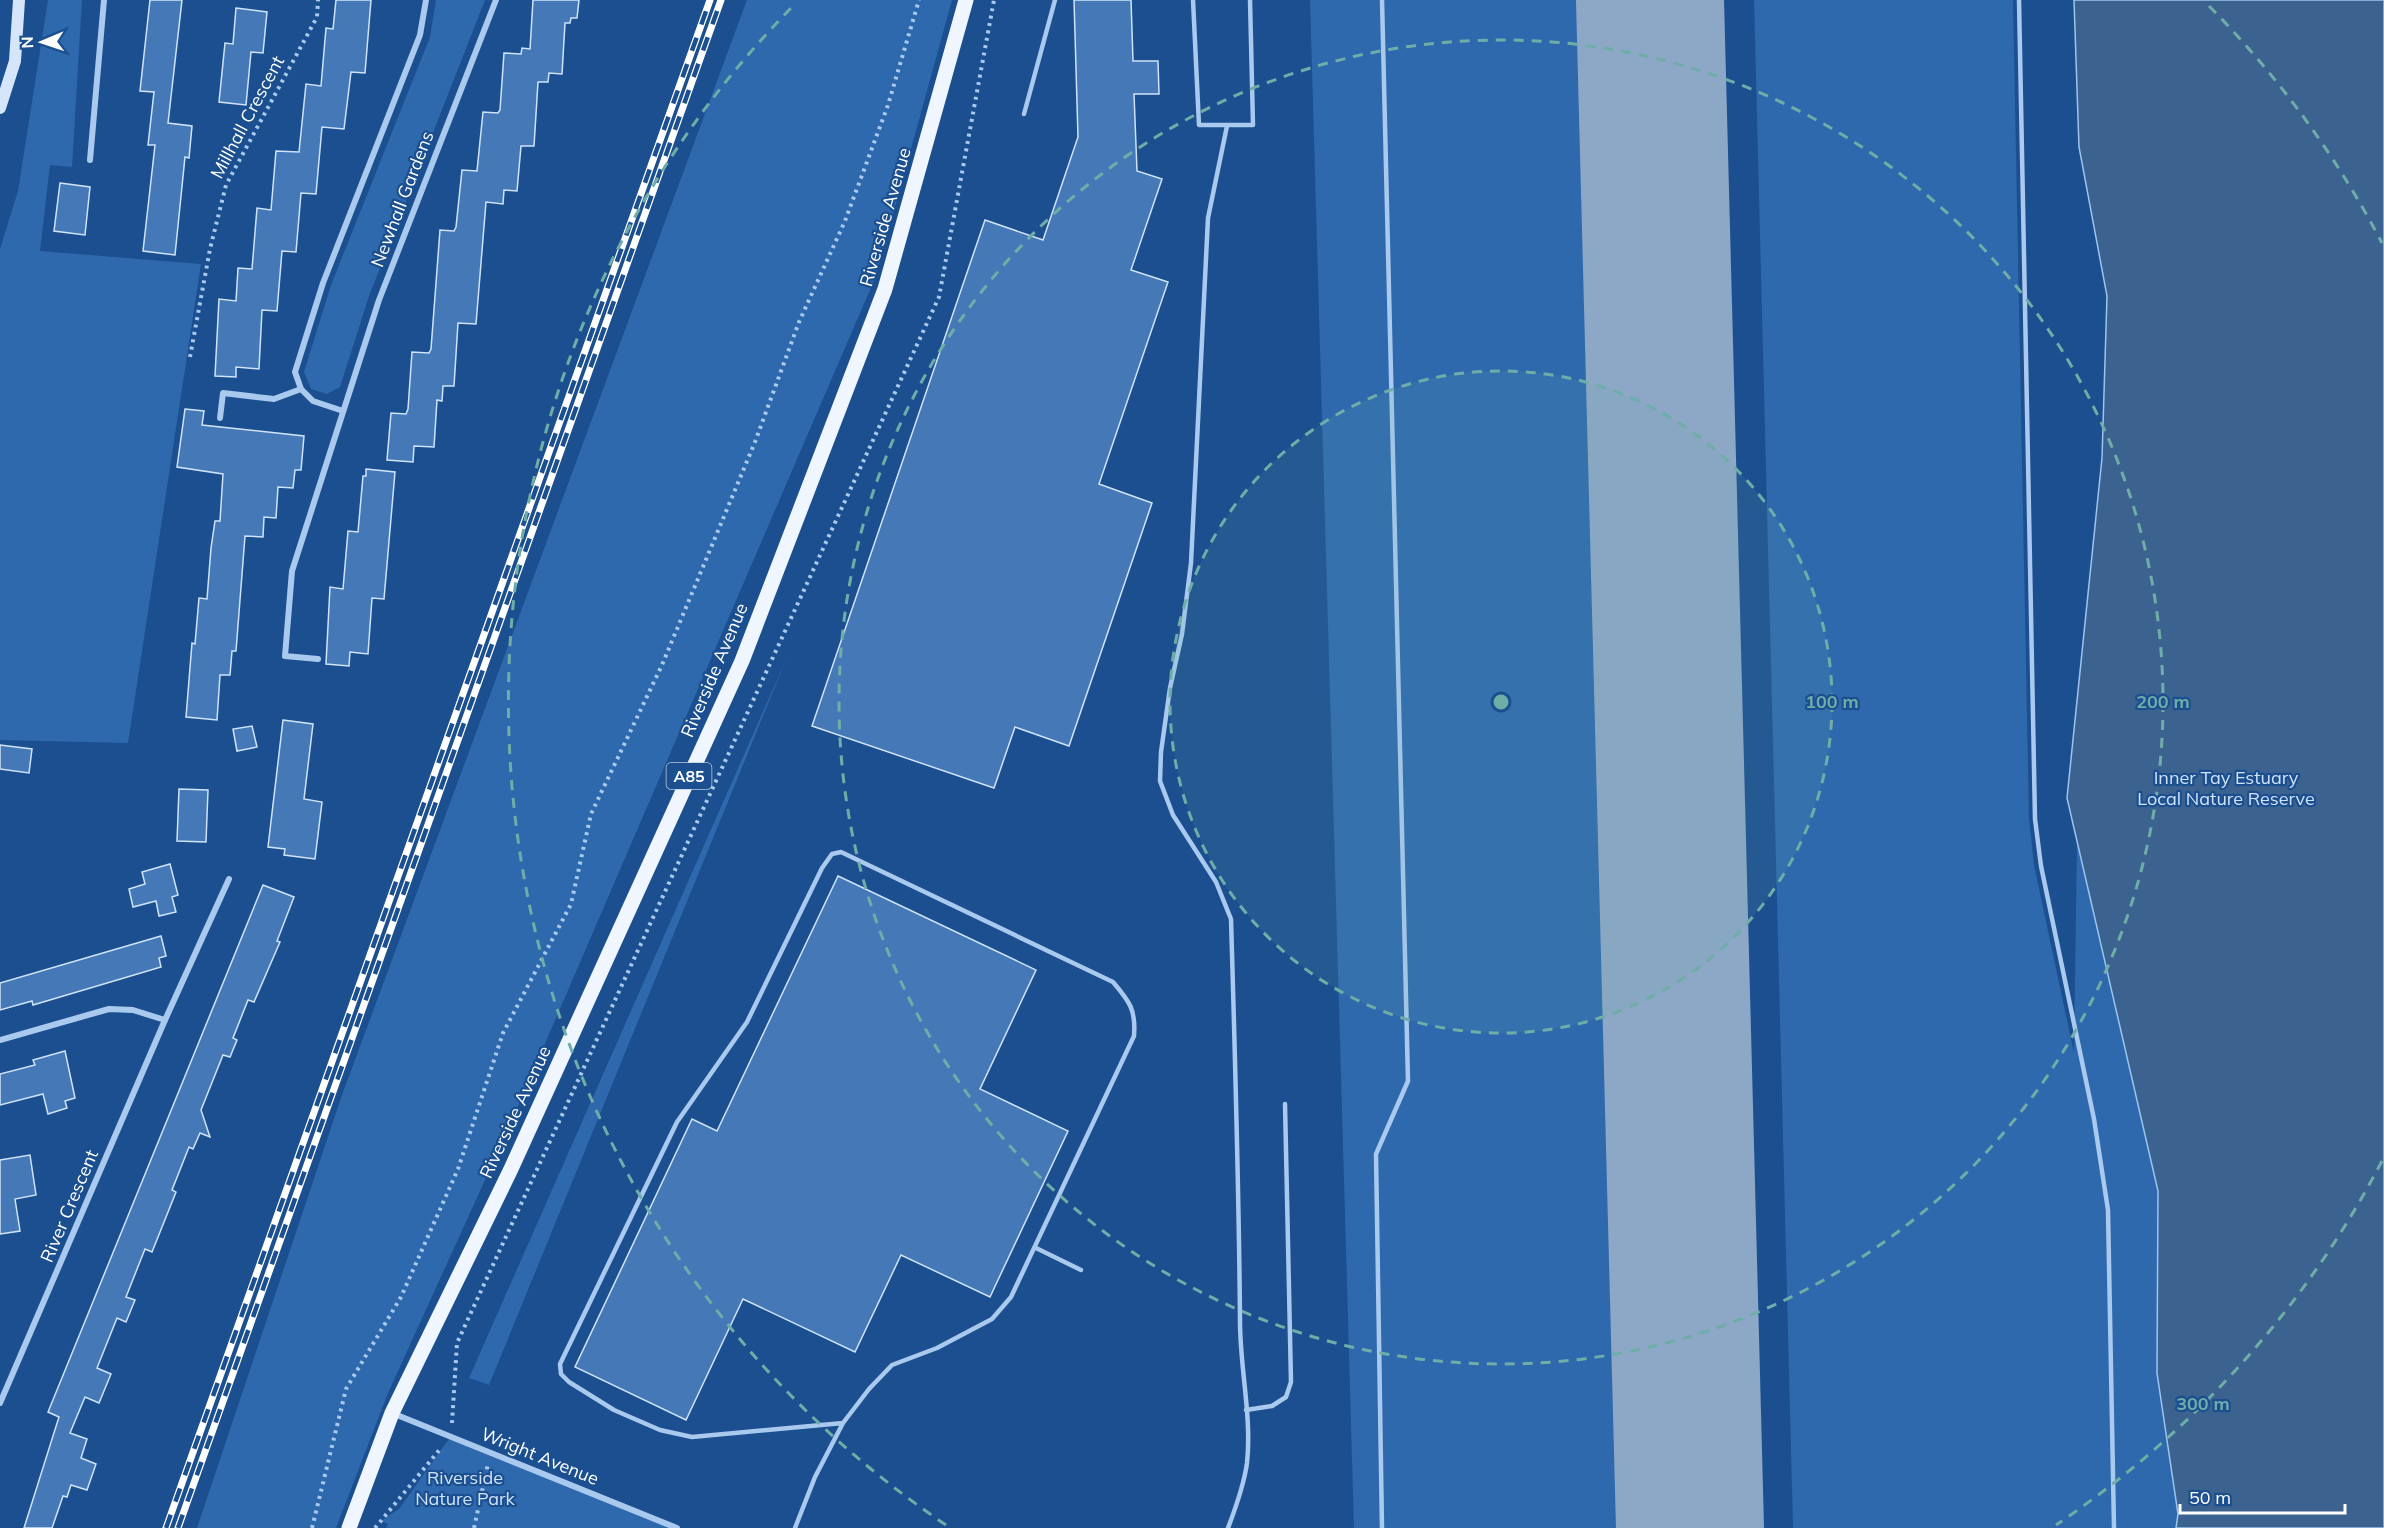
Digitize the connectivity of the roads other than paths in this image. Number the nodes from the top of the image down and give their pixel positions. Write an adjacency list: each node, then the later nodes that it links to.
1 (19, 0): 11 (street)
2 (104, 0): 14 (street)
3 (426, 0): 15 (street)
4 (496, 0): 16 (street, Newhall Gardens)
5 (966, 0): 27 (main road, Riverside Avenue / A85)
6 (1055, 0): 12 (lane)
7 (1193, 0): 13 (lane)
8 (1250, 0): 13 (lane)
9 (1382, 0): 33 (lane)
10 (2019, 0): 34 (lane)
11 (0, 108)
12 (1024, 114)
13 (1227, 126): 26 (lane)
14 (90, 160)
15 (301, 389): 16 (street); 17 (street)
16 (343, 411): 18 (street, Newhall Gardens)
17 (220, 418)
18 (318, 659)
19 (230, 879): 20 (street, River Crescent)
20 (165, 1020): 21 (street); 25 (street, River Crescent)
21 (0, 1040)
22 (1285, 1104): 26 (lane)
23 (1036, 1248): 24 (lane); 28 (lane); 28 (lane)
24 (1082, 1270)
25 (0, 1403)
26 (1246, 1410): 32 (lane)
27 (392, 1413): 29 (main road, Riverside Avenue / A85); 30 (street, Wright Avenue)
28 (843, 1423): 31 (lane)
29 (349, 1528)
30 (676, 1528)
31 (795, 1528)
32 (1228, 1528)
33 (1382, 1528)
34 (2114, 1528)

